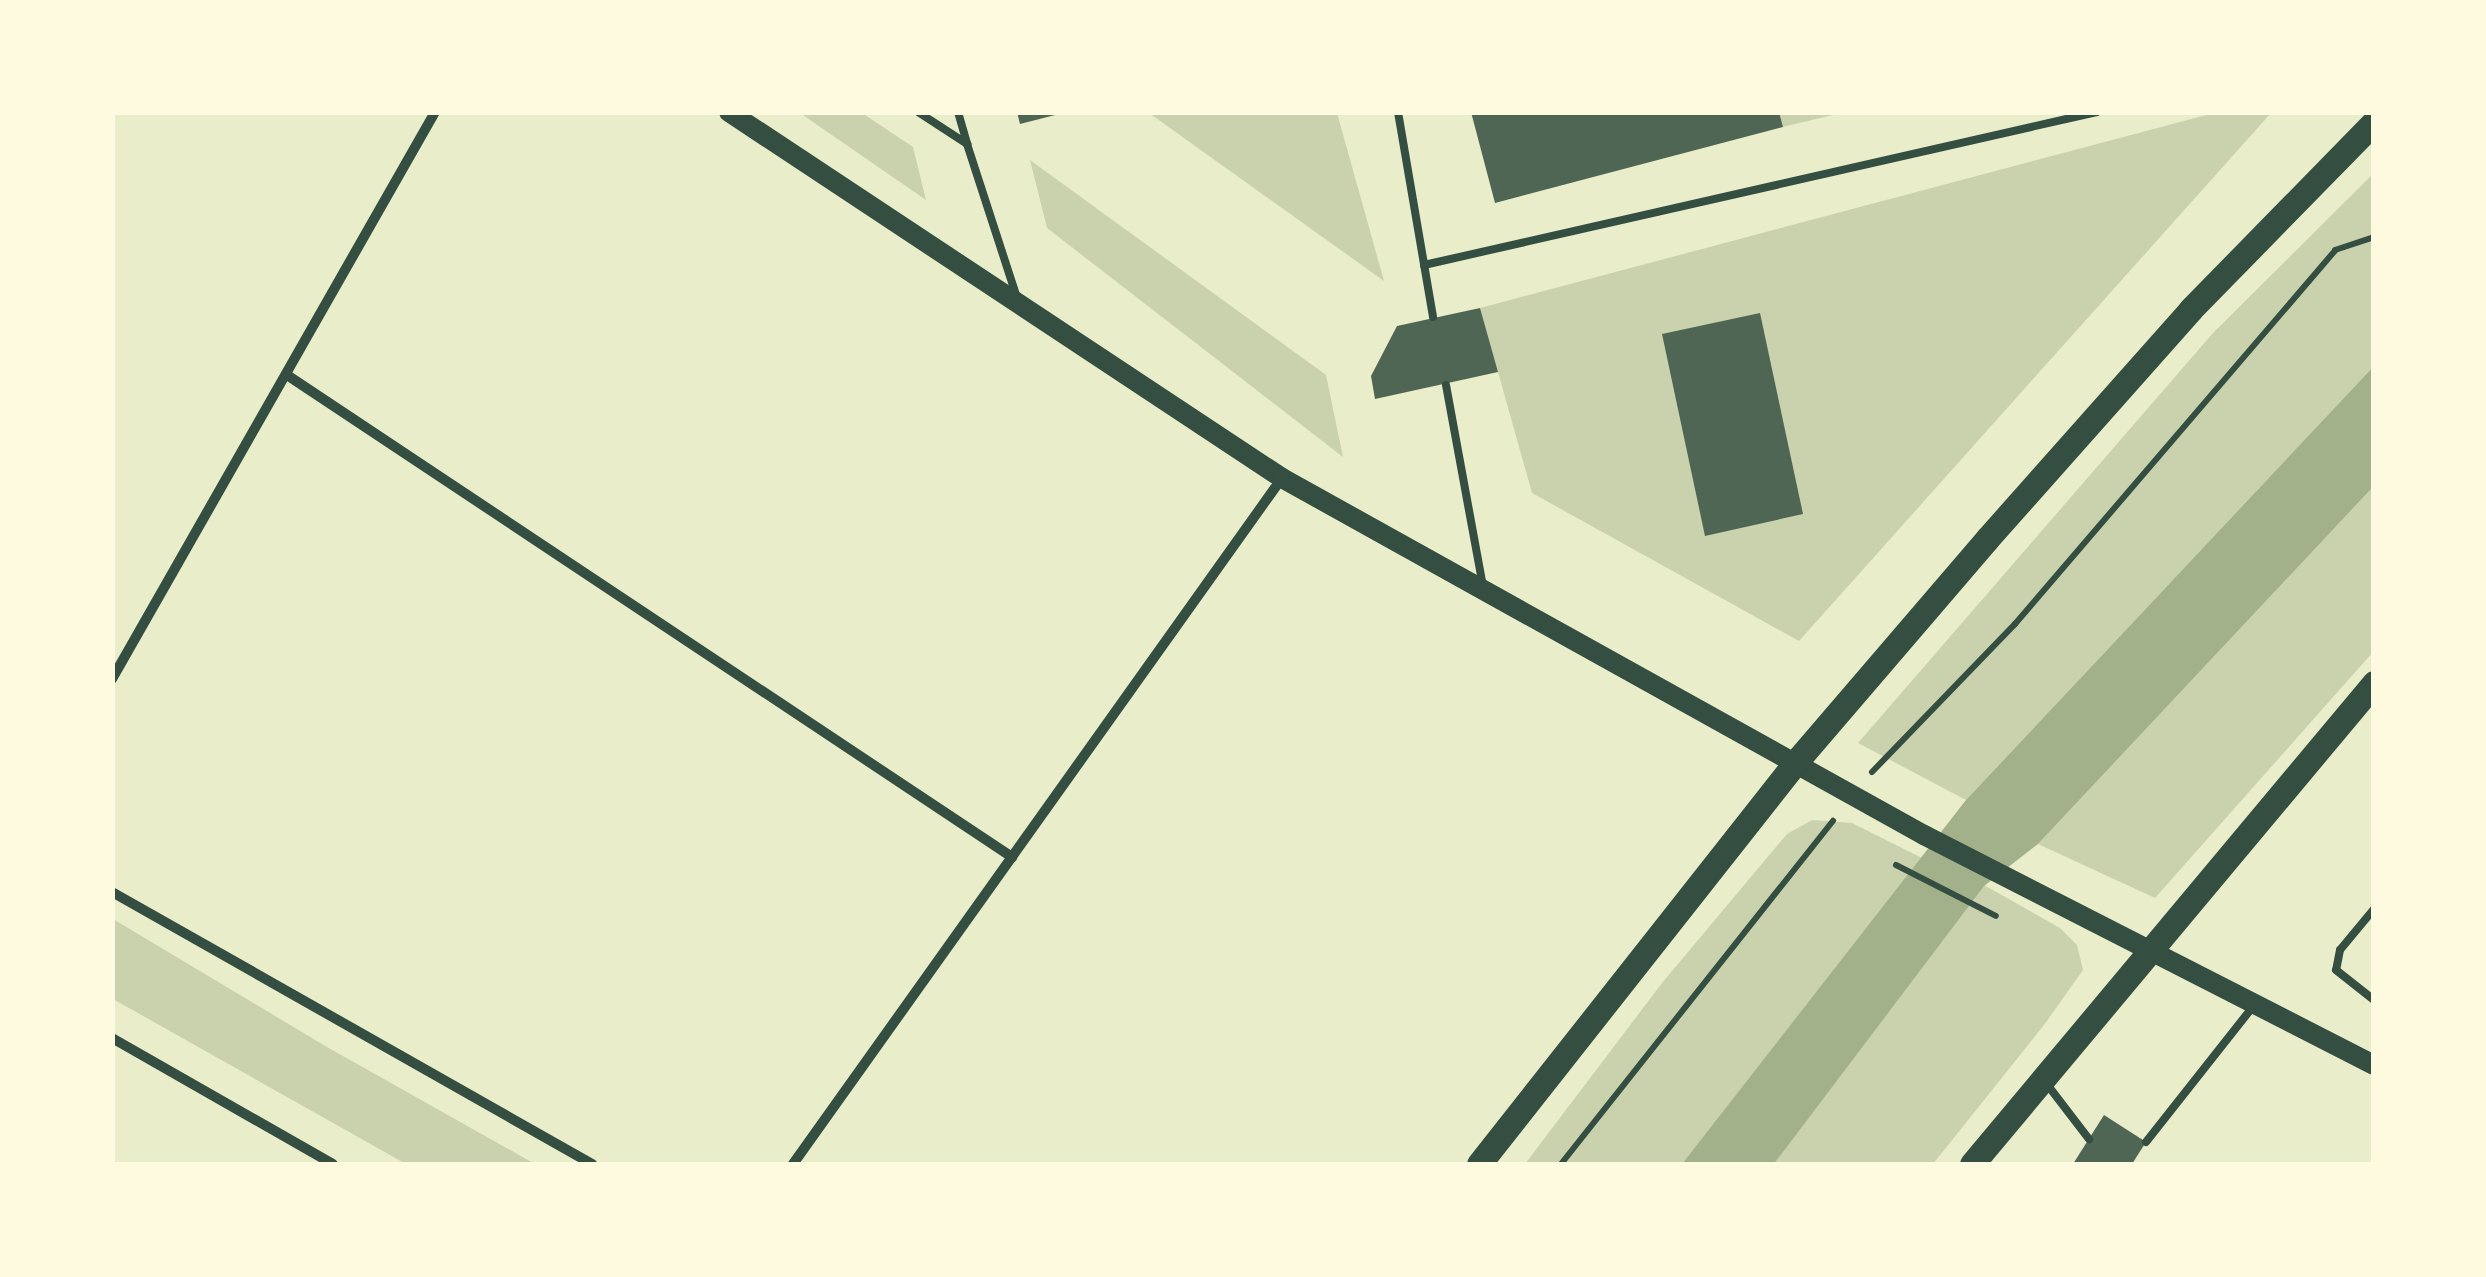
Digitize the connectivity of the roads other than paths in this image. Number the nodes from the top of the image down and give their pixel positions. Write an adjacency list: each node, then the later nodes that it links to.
1 (436, 112): 12 (street)
2 (730, 112): 10 (main road)
3 (918, 112): 8 (lane)
4 (958, 112): 8 (lane)
5 (1398, 112): 9 (lane)
6 (2097, 112): 9 (lane)
7 (2374, 122): 18 (main road)
8 (967, 144): 10 (lane)
9 (1424, 265): 11 (lane)
10 (1019, 304): 14 (main road)
11 (1433, 317)
12 (286, 375): 16 (street); 19 (street)
13 (1446, 385): 15 (lane)
14 (1282, 478): 15 (main road); 19 (street)
15 (1484, 591): 18 (main road)
16 (112, 678)
17 (2374, 683): 22 (main road)
18 (1796, 763): 22 (main road); 33 (main road)
19 (1012, 857): 32 (street)
20 (112, 892): 31 (street)
21 (2374, 908): 23 (lane)
22 (2150, 948): 24 (main road); 27 (main road)
23 (2374, 1000)
24 (2255, 1003): 26 (main road); 29 (lane)
25 (112, 1038): 30 (street)
26 (2374, 1066)
27 (2043, 1078): 28 (lane); 34 (main road)
28 (2090, 1139)
29 (2146, 1142)
30 (333, 1164)
31 (592, 1164)
32 (793, 1164)
33 (1478, 1164)
34 (1972, 1164)

